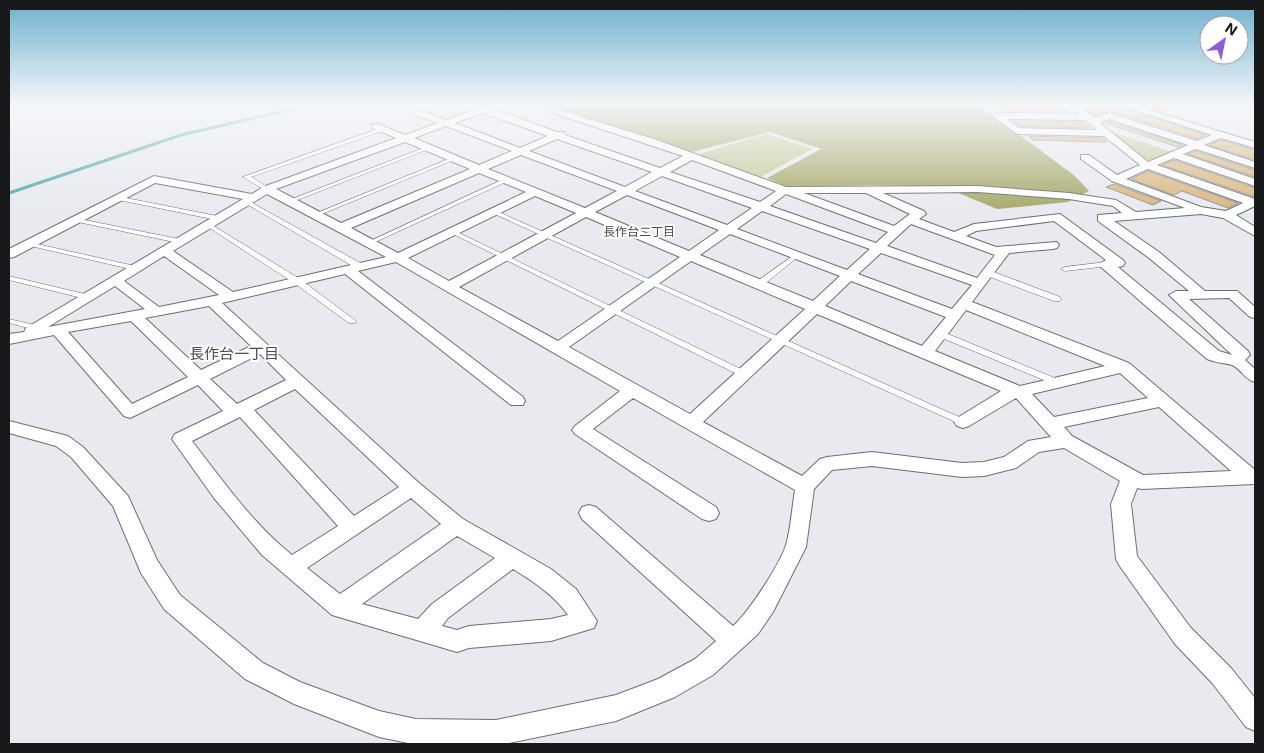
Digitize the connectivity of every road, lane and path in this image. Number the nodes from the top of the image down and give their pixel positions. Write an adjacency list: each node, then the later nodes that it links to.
1 (349, 139): 27 (lane)
2 (402, 139): 27 (street)
3 (408, 139): 14 (street)
4 (489, 139): 15 (street)
5 (549, 139): 15 (street)
6 (566, 139): 23 (street)
7 (640, 139): 17 (street)
8 (1114, 139): 21 (street)
9 (1178, 139): 13 (street)
10 (1209, 139): 13 (street)
11 (1239, 139): 12 (street)
12 (1255, 144)
13 (1195, 145): 16 (street); 20 (street)
14 (428, 148): 19 (street); 34 (lane)
15 (521, 151): 22 (street); 30 (street)
16 (1172, 154): 21 (street); 26 (street)
17 (691, 156): 23 (street); 29 (street)
18 (1085, 157): 24 (street)
19 (453, 159): 22 (street); 40 (lane)
20 (1255, 164)
21 (1146, 165): 24 (street); 35 (street)
22 (479, 169): 25 (street); 46 (street)
23 (660, 172): 30 (street); 36 (street)
24 (1116, 179): 37 (street)
25 (506, 180): 31 (street); 54 (lane)
26 (1255, 183)
27 (267, 189): 33 (street); 34 (street)
28 (866, 189): 29 (street); 41 (street); 43 (street)
29 (785, 190): 36 (street); 48 (street)
30 (626, 191): 39 (street); 47 (street)
31 (535, 192): 38 (street); 39 (street)
32 (116, 198): 33 (street); 44 (street); 45 (lane)
33 (248, 199): 45 (street); 67 (lane)
34 (290, 201): 40 (street)
35 (1254, 203): 42 (street)
36 (761, 207): 47 (street); 57 (street)
37 (1200, 210): 41 (street); 42 (street)
38 (494, 212): 49 (street); 51 (lane)
39 (585, 213): 51 (street); 63 (street)
40 (315, 214): 46 (street)
41 (1133, 215): 77 (street)
42 (1227, 216): 50 (street)
43 (909, 219): 48 (street); 52 (street)
44 (74, 220): 53 (lane); 55 (street)
45 (212, 221): 53 (street); 73 (lane)
46 (341, 228): 54 (street)
47 (728, 230): 61 (street); 63 (street)
48 (896, 231): 57 (street)
49 (454, 232): 62 (lane); 64 (street)
50 (1255, 232)
51 (544, 235): 62 (street); 74 (lane)
52 (954, 236): 59 (street); 65 (street)
53 (179, 241): 58 (street)
54 (369, 243): 64 (street)
55 (28, 244): 60 (street); 66 (lane)
56 (1053, 245): 59 (street)
57 (878, 248): 69 (street); 71 (street)
58 (164, 250): 66 (street); 79 (street)
59 (995, 251): 71 (street)
60 (9, 254)
61 (797, 255): 69 (street); 75 (lane)
62 (504, 256): 76 (street); 82 (lane)
63 (690, 256): 74 (street); 75 (street)
64 (398, 258): 67 (street); 76 (street)
65 (1106, 264): 68 (lane); 97 (street)
66 (135, 268): 72 (street)
67 (353, 268): 73 (street); 106 (street)
68 (1066, 269)
69 (849, 275): 81 (street); 83 (street)
70 (9, 278): 78 (lane)
71 (984, 278): 80 (lane); 83 (street)
72 (115, 280): 78 (street); 84 (street)
73 (297, 281): 79 (street); 88 (lane)
74 (652, 283): 82 (street); 93 (lane)
75 (759, 284): 81 (street)
76 (448, 287): 95 (street)
77 (1202, 295): 85 (street); 97 (street)
78 (86, 297): 89 (street)
79 (221, 299): 84 (street); 94 (street)
80 (1057, 299)
81 (815, 308): 93 (street); 96 (street)
82 (612, 310): 95 (street); 99 (lane)
83 (959, 310): 91 (street); 98 (street)
84 (156, 311): 86 (street)
85 (1255, 314)
86 (135, 316): 90 (street); 101 (street)
87 (9, 321): 89 (lane)
88 (352, 321)
89 (36, 328): 92 (street)
90 (58, 330): 92 (street); 101 (street)
91 (940, 334): 96 (street); 103 (lane)
92 (16, 337)
93 (780, 340): 99 (street); 109 (lane)
94 (262, 347): 101 (street); 102 (street)
95 (558, 348): 104 (street)
96 (925, 353): 105 (street)
97 (1235, 360): 100 (street)
98 (1123, 367): 103 (street); 107 (street)
99 (744, 374): 110 (street)
100 (1255, 377)
101 (199, 378): 108 (street)
102 (297, 381): 108 (street); 117 (street)
103 (1059, 383): 105 (street)
104 (632, 390): 110 (street); 119 (street)
105 (1020, 392): 109 (street); 111 (street)
106 (516, 401)
107 (1161, 401): 111 (street); 114 (street)
108 (239, 410): 121 (street); 123 (street)
109 (963, 422)
110 (691, 423): 116 (street)
111 (1050, 424): 113 (street)
112 (9, 427): 126 (street)
113 (1066, 441): 115 (street); 116 (street)
114 (1253, 477): 115 (street)
115 (1131, 478): 127 (street)
116 (805, 487): 126 (street)
117 (412, 488): 120 (street); 121 (street)
118 (589, 513): 126 (street)
119 (708, 513)
120 (456, 525): 122 (street); 124 (street)
121 (352, 527): 123 (street)
122 (512, 558): 125 (street); 125 (street)
123 (290, 568): 124 (street)
124 (340, 608): 125 (street)
125 (422, 631)
126 (734, 642)
127 (1255, 718)

